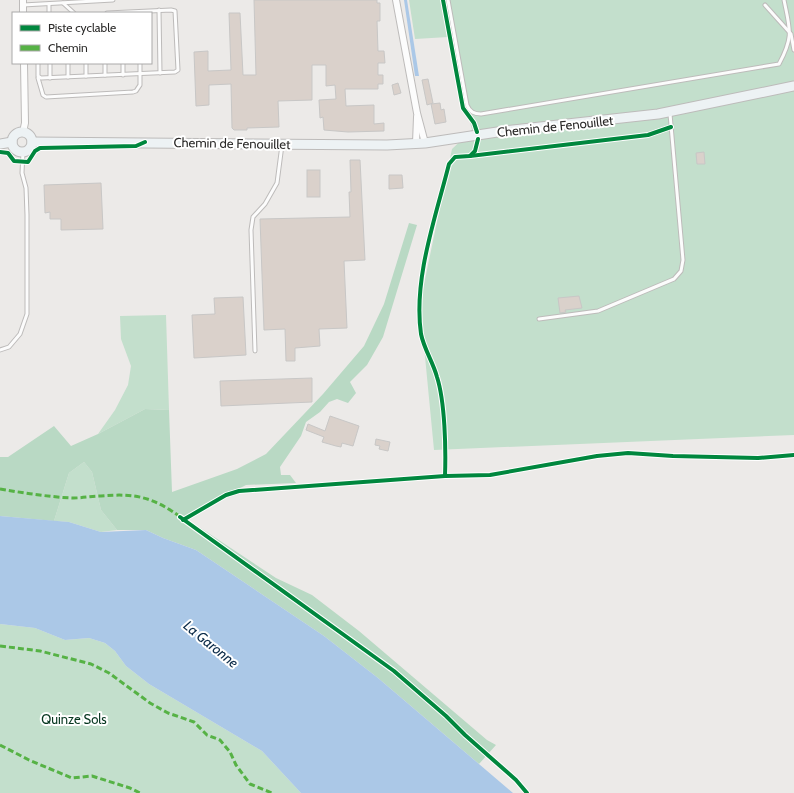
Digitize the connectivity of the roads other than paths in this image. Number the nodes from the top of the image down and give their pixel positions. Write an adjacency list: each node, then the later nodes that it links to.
1 (113, 0): 6 (lane)
2 (396, 0): 36 (street)
3 (448, 0): 13 (lane)
4 (784, 0): 13 (lane)
5 (23, 2): 7 (lane)
6 (63, 3): 7 (lane); 11 (lane)
7 (49, 4): 10 (lane)
8 (765, 5): 13 (lane)
9 (159, 10): 12 (lane); 23 (lane); 23 (lane)
10 (49, 12)
11 (73, 12)
12 (139, 12)
13 (791, 34): 14 (lane)
14 (794, 50)
15 (24, 64): 33 (street)
16 (38, 64): 29 (lane)
17 (50, 64): 30 (lane)
18 (68, 64): 28 (lane)
19 (86, 64): 26 (lane)
20 (104, 64): 27 (lane)
21 (123, 64): 25 (lane)
22 (140, 64): 24 (lane)
23 (160, 73): 24 (lane)
24 (141, 74): 25 (lane); 29 (lane)
25 (123, 75): 27 (lane)
26 (86, 76): 27 (lane); 28 (lane)
27 (105, 76)
28 (68, 77): 30 (lane)
29 (38, 78): 30 (lane)
30 (50, 78)
31 (794, 86): 32 (street, Chemin de Fenouillet)
32 (670, 112): 36 (street, Chemin de Fenouillet); 40 (lane)
33 (23, 132): 34 (street); 35 (street)
34 (12, 142): 37 (street); 39 (street)
35 (32, 142): 38 (street, Chemin de Fenouillet); 39 (street)
36 (421, 143): 38 (street, Chemin de Fenouillet)
37 (0, 144)
38 (282, 144): 42 (lane)
39 (23, 152): 41 (lane)
40 (540, 319)
41 (0, 350)
42 (255, 351)

